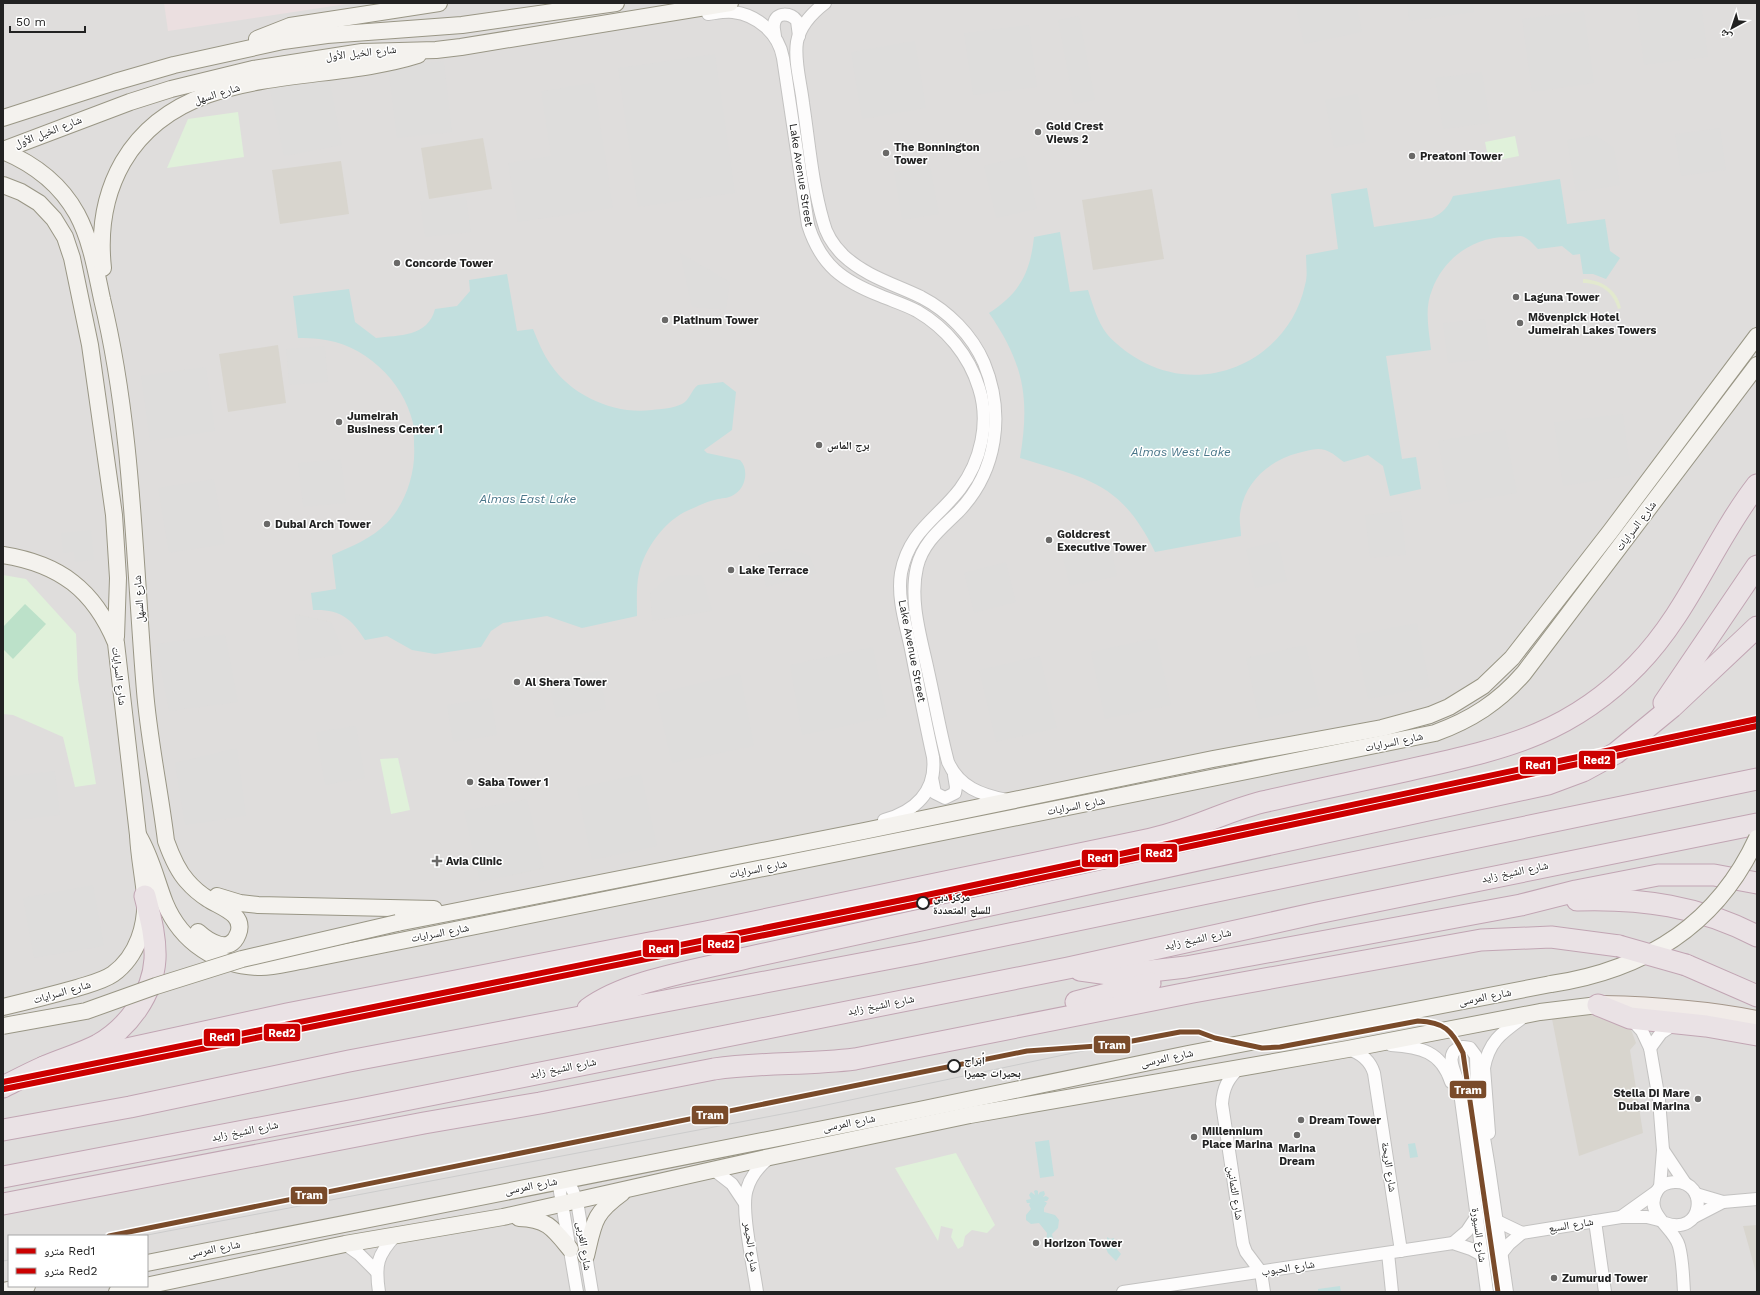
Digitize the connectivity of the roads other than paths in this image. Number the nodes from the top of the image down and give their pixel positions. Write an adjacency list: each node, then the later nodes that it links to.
1 (440, 3): 9 (main road)
2 (616, 3): 9 (main road, شارع الخيل الأول)
3 (730, 3): 5 (main road, شارع الخيل الأول)
4 (825, 3): 6 (street, Lake Avenue Street)
5 (687, 9): 7 (street, Lake Avenue Street); 8 (main road, شارع الخيل الأول)
6 (799, 36): 7 (street, Lake Avenue Street); 24 (street, Lake Avenue Street)
7 (775, 37): 25 (street, Lake Avenue Street)
8 (436, 50): 11 (main road, شارع الخيل الأول); 13 (main road, شارع السهل)
9 (233, 51): 10 (main road, شارع الخيل الأول)
10 (3, 118)
11 (3, 151): 13 (main road, شارع السهل)
12 (3, 185): 20 (main road)
13 (105, 311): 35 (main road, شارع السهل)
14 (1757, 336): 22 (main road, شارع السرايات)
15 (1757, 365): 23 (main road, شارع السرايات)
16 (1757, 485): 57 (highway)
17 (5, 555): 20 (main road, شارع السرايات)
18 (1757, 566): 21 (highway)
19 (1757, 628): 21 (highway)
20 (116, 643): 30 (main road, شارع السرايات)
21 (1644, 729): 47 (highway)
22 (1346, 734): 23 (main road); 27 (main road, شارع السرايات)
23 (1349, 751): 33 (main road, شارع السرايات)
24 (954, 775): 25 (street, Lake Avenue Street); 27 (street, Lake Avenue Street)
25 (932, 778): 29 (street, Lake Avenue Street)
26 (1757, 779): 47 (highway)
27 (1012, 801): 29 (main road, شارع السرايات)
28 (1757, 824): 42 (highway, شارع الشيخ زايد)
29 (864, 831): 32 (main road, شارع السرايات)
30 (138, 835): 34 (main road, شارع السرايات); 37 (main road, شارع السرايات)
31 (1757, 838): 67 (main road, شارع المرسى, bridge)
32 (804, 842): 33 (main road); 39 (main road, شارع السرايات)
33 (809, 859): 34 (main road, شارع السرايات)
34 (156, 876): 35 (main road)
35 (187, 882): 39 (main road, شارع السرايات)
36 (1757, 883): 38 (highway)
37 (145, 896): 45 (main road, شارع السرايات); 57 (highway)
38 (1521, 904): 40 (highway); 41 (highway)
39 (468, 910): 51 (main road, شارع السرايات, bridge)
40 (1757, 936)
41 (1283, 950): 42 (highway); 52 (highway)
42 (1068, 968): 66 (highway, شارع الشيخ زايد)
43 (1757, 996): 52 (highway, bridge)
44 (1598, 1005): 46 (main road, شارع المرسى); 48 (highway); 49 (main road)
45 (3, 1007)
46 (1527, 1015): 54 (main road, شارع المرسى); 64 (street, شارع السيورة)
47 (579, 1016): 60 (highway)
48 (1630, 1018): 50 (highway); 55 (street)
49 (1757, 1020)
50 (1676, 1023): 53 (highway); 55 (street)
51 (3, 1026)
52 (1004, 1028): 76 (highway)
53 (1757, 1035)
54 (1371, 1044): 56 (main road, شارع المرسى); 61 (street, شارع السيورة)
55 (1650, 1048): 62 (street)
56 (1348, 1049): 58 (main road, شارع المرسى); 90 (street, شارع الريحة)
57 (44, 1067): 59 (highway)
58 (1240, 1067): 63 (main road, شارع المرسى); 97 (street, شارع الثمانين)
59 (3, 1087)
60 (3, 1130)
61 (1464, 1130): 64 (street, شارع السيورة); 77 (street, شارع السيورة)
62 (1663, 1150): 68 (street); 70 (street)
63 (770, 1157): 65 (main road, شارع المرسى); 74 (street, شارع الحيمر)
64 (1490, 1168): 81 (street, شارع السيورة)
65 (714, 1170): 69 (main road, شارع المرسى); 74 (street, شارع الحيمر)
66 (3, 1177)
67 (561, 1180): 73 (street, شارع الغربى); 95 (main road, شارع المرسى)
68 (1685, 1183): 70 (street); 71 (street)
69 (626, 1190): 73 (main road, شارع المرسى); 94 (main road)
70 (1658, 1190): 79 (street, شارع السبع); 83 (street)
71 (1696, 1194): 75 (street); 80 (street)
72 (1757, 1199): 75 (street)
73 (570, 1202): 78 (main road, شارع المرسى); 89 (street, شارع الغربى); 94 (street, شارع الغربى)
74 (744, 1202): 108 (street, شارع الحيمر)
75 (1723, 1202): 80 (street)
76 (3, 1204)
77 (1477, 1216): 86 (street); 93 (street, شارع السيورة)
78 (503, 1217): 85 (main road, شارع المرسى); 89 (main road)
79 (1621, 1217): 82 (street, شارع السبع); 83 (street, شارع السبع)
80 (1690, 1220): 83 (street); 88 (street)
81 (1497, 1221): 84 (street); 92 (street, شارع السيورة)
82 (1594, 1221): 84 (street, شارع السبع); 112 (street)
83 (1662, 1221): 88 (street)
84 (1522, 1233): 92 (street)
85 (396, 1235): 87 (main road, شارع المرسى); 96 (street)
86 (1453, 1243): 90 (street, شارع الحبوب); 93 (street, شارع الحبوب)
87 (345, 1244): 96 (street); 98 (main road, شارع المرسى)
88 (1679, 1246): 113 (street)
89 (570, 1249): 106 (street, شارع الغربى)
90 (1401, 1251): 91 (street, شارع الحبوب)
91 (1388, 1253): 97 (street, شارع الحبوب); 111 (street)
92 (1501, 1254): 99 (street, شارع السيورة)
93 (1482, 1255): 102 (street, شارع السيورة)
94 (586, 1256): 107 (street, شارع الغربى)
95 (148, 1263)
96 (376, 1271): 105 (street)
97 (1261, 1272): 109 (street, شارع الحبوب); 110 (street)
98 (148, 1285)
99 (1506, 1286)
100 (22, 1287): 103 (main road)
101 (141, 1287): 104 (main road, شارع المرسى)
102 (1487, 1288)
103 (3, 1290)
104 (117, 1292)
105 (379, 1292)
106 (577, 1292)
107 (592, 1292)
108 (757, 1292)
109 (1123, 1292)
110 (1264, 1292)
111 (1392, 1292)
112 (1605, 1292)
113 (1684, 1292)

